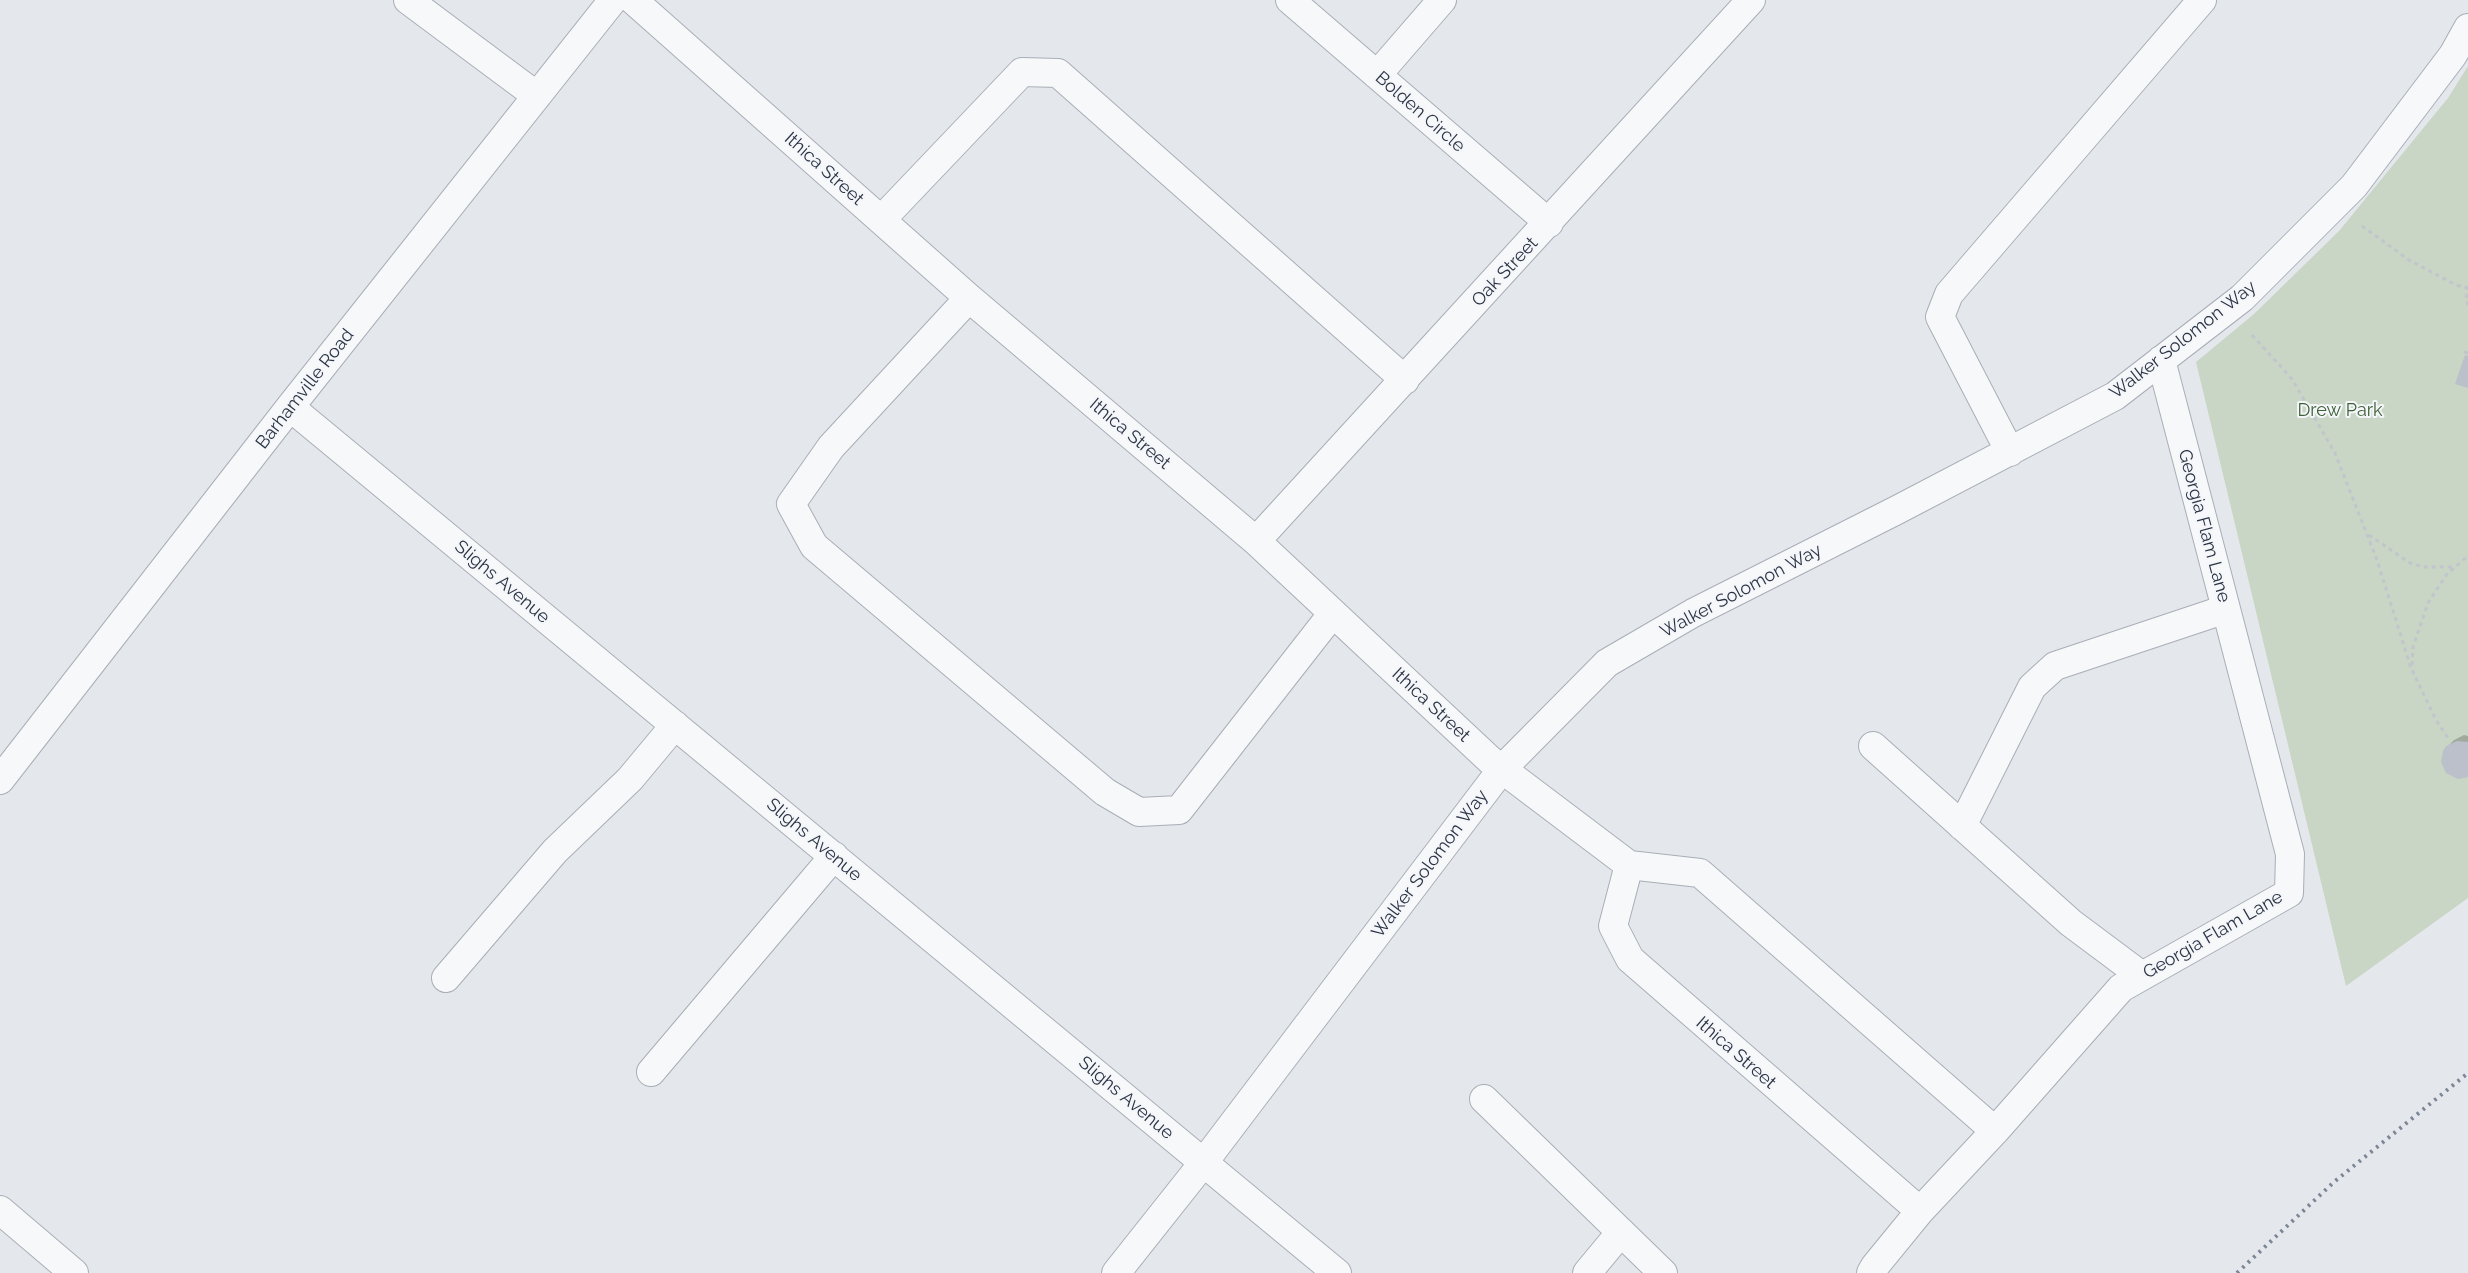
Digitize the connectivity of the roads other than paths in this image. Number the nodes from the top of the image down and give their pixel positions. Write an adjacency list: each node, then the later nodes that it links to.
1 (408, 0): 10 (street)
2 (613, 0): 10 (street, Barhamville Road)
3 (633, 0): 11 (street, Ithica Street)
4 (1290, 0): 9 (street, Bolden Circle)
5 (1442, 0): 9 (street)
6 (1751, 0): 12 (street, Oak Street)
7 (2202, 0): 17 (street)
8 (2468, 28): 14 (street, Walker Solomon Way)
9 (1377, 75): 12 (street, Bolden Circle)
10 (537, 96): 16 (street, Barhamville Road)
11 (881, 220): 13 (street, Ithica Street); 15 (street)
12 (1549, 223): 15 (street, Oak Street)
13 (969, 298): 18 (street, Ithica Street); 20 (street)
14 (2162, 360): 17 (street, Walker Solomon Way); 19 (street, Georgia Flam Lane)
15 (1405, 380): 18 (street, Oak Street)
16 (290, 407): 21 (street, Slighs Avenue); 24 (street, Barhamville Road)
17 (2010, 452): 23 (street, Walker Solomon Way)
18 (1256, 541): 20 (street, Ithica Street)
19 (2226, 609): 25 (street); 28 (street, Georgia Flam Lane)
20 (1334, 613): 23 (street, Ithica Street)
21 (675, 725): 26 (street, Slighs Avenue); 29 (street)
22 (1872, 746): 25 (street)
23 (1502, 769): 27 (street, Ithica Street); 33 (street, Walker Solomon Way)
24 (0, 780)
25 (1962, 826): 28 (street)
26 (834, 856): 30 (street); 33 (street, Slighs Avenue)
27 (1629, 865): 32 (street); 35 (street, Ithica Street)
28 (2142, 976): 32 (street, Georgia Flam Lane)
29 (446, 978)
30 (651, 1072)
31 (1484, 1099): 36 (street)
32 (1996, 1131): 35 (street, Georgia Flam Lane)
33 (1204, 1162): 38 (street, Walker Solomon Way); 39 (street, Slighs Avenue)
34 (0, 1210): 37 (street)
35 (1920, 1211): 42 (street, Georgia Flam Lane)
36 (1621, 1232): 40 (street); 41 (street)
37 (74, 1273)
38 (1116, 1273)
39 (1337, 1273)
40 (1587, 1273)
41 (1663, 1273)
42 (1871, 1273)

